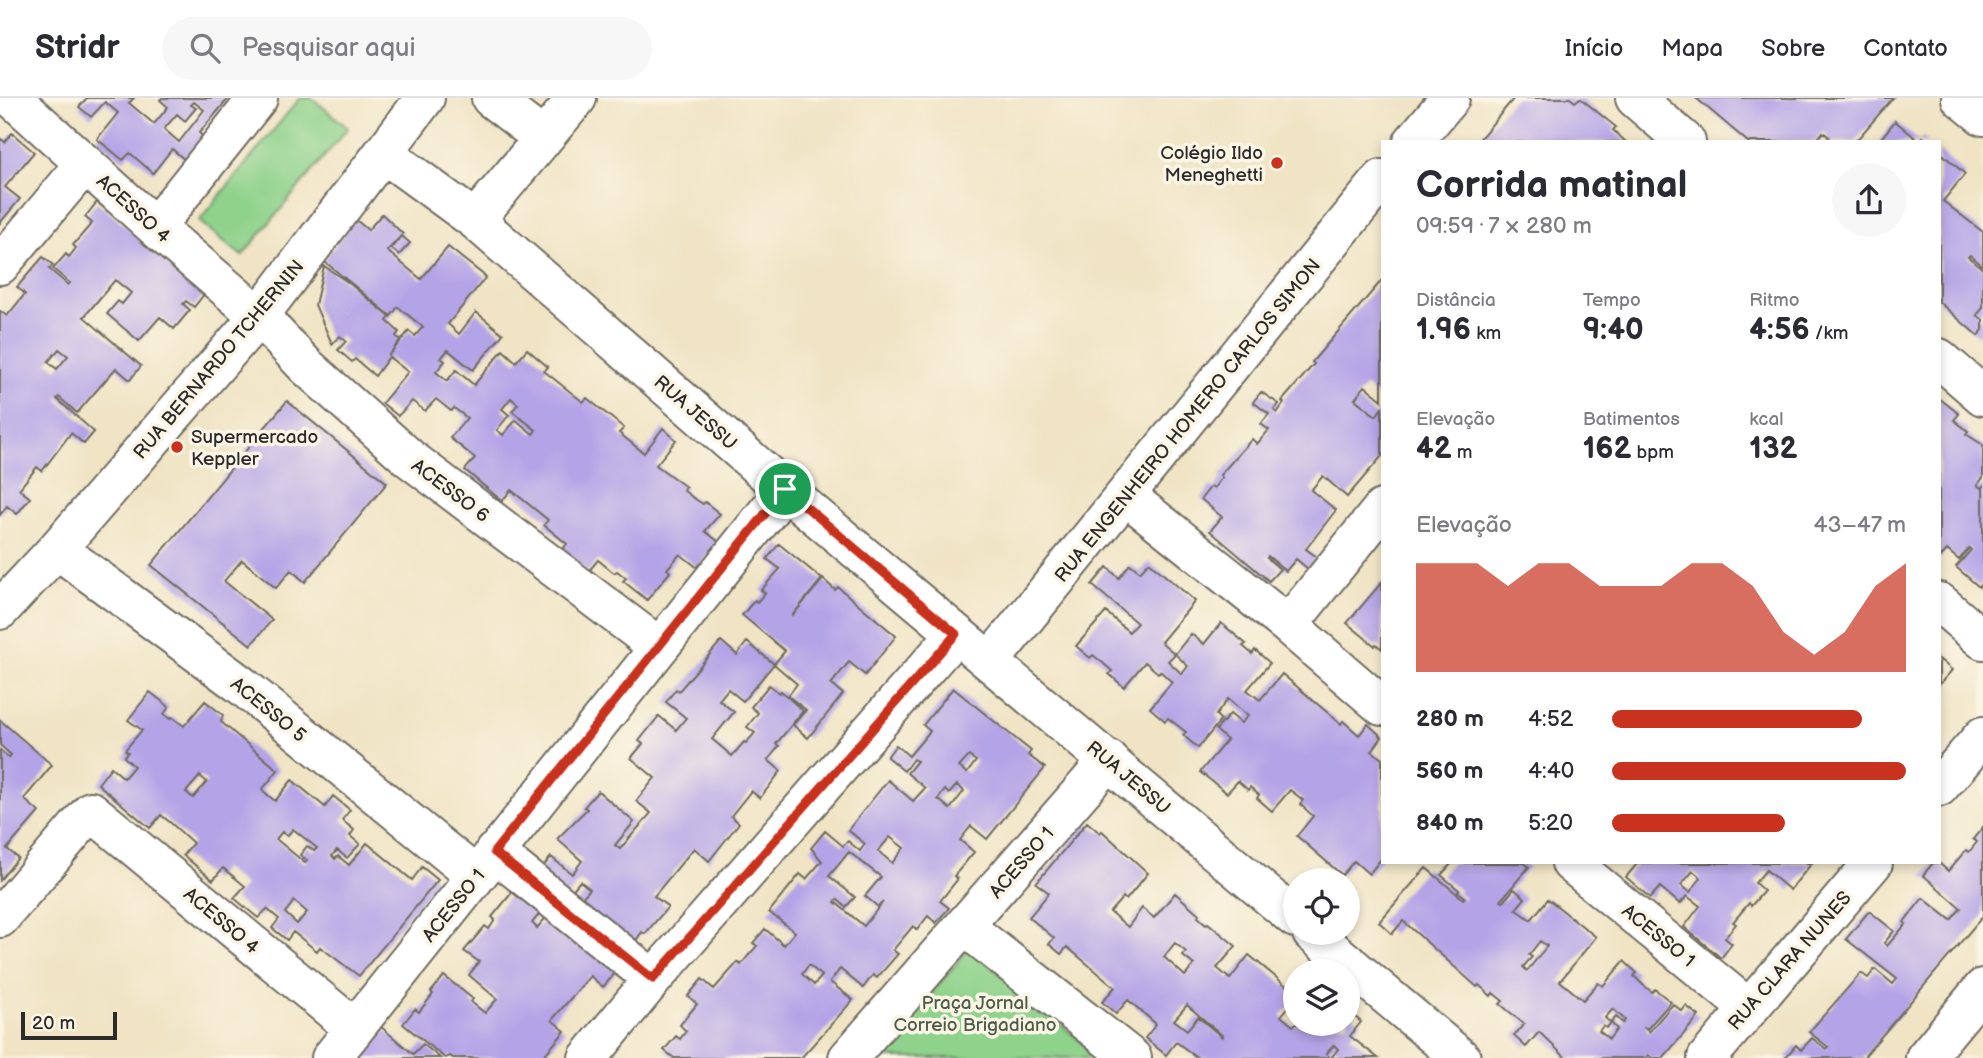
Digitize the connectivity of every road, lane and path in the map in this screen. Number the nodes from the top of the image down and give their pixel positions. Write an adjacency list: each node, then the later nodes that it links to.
1 (12, 98): 14 (street, ACESSO 4)
2 (258, 98): 17 (street)
3 (425, 98): 13 (street, RUA BERNARDO TCHERNIN)
4 (491, 98): 10 (street)
5 (577, 98): 10 (street)
6 (1450, 98): 11 (street)
7 (1635, 98): 12 (street)
8 (1961, 98): 9 (street)
9 (1983, 116)
10 (543, 138): 16 (street)
11 (1415, 140)
12 (1684, 140)
13 (383, 153): 16 (street, RUA JESSU); 19 (street, RUA BERNARDO TCHERNIN)
14 (85, 164): 17 (street, ACESSO 4); 18 (street)
15 (1381, 180): 23 (street, RUA ENGENHEIRO HOMERO CARLOS SIMON)
16 (475, 220): 22 (street, RUA JESSU)
17 (155, 227): 19 (street, ACESSO 4)
18 (0, 265)
19 (259, 316): 25 (street, RUA BERNARDO TCHERNIN); 31 (street, ACESSO 6)
20 (1941, 360): 21 (street)
21 (1983, 396)
22 (785, 489): 29 (street, RUA JESSU); 31 (street, ACESSO 1)
23 (1125, 495): 28 (street); 32 (street, RUA ENGENHEIRO HOMERO CARLOS SIMON)
24 (1381, 510): 28 (street)
25 (57, 549): 27 (street, RUA BERNARDO TCHERNIN); 37 (street, ACESSO 5)
26 (1941, 604): 30 (street)
27 (0, 610)
28 (1288, 625): 33 (street)
29 (956, 634): 32 (street, RUA JESSU); 44 (street)
30 (1983, 640)
31 (659, 647): 37 (street, ACESSO 1)
32 (991, 660): 35 (street, RUA JESSU)
33 (1381, 705)
34 (1983, 736): 36 (street)
35 (1110, 761): 40 (street, RUA JESSU); 42 (street, ACESSO 1)
36 (1941, 785)
37 (485, 864): 44 (street, ACESSO 5); 47 (street, ACESSO 1)
38 (1872, 864): 46 (street, RUA CLARA NUNES)
39 (1577, 865): 46 (street, ACESSO 1)
40 (1283, 908)
41 (0, 918): 47 (street, ACESSO 4)
42 (964, 926): 51 (street, ACESSO 1); 52 (street)
43 (1325, 945): 48 (street)
44 (653, 979): 50 (street)
45 (1983, 988): 54 (street)
46 (1748, 1008): 53 (street, RUA CLARA NUNES)
47 (354, 1028): 49 (street, ACESSO 1)
48 (1437, 1051)
49 (331, 1058)
50 (588, 1058)
51 (848, 1058)
52 (1132, 1058)
53 (1707, 1058)
54 (1925, 1058)

